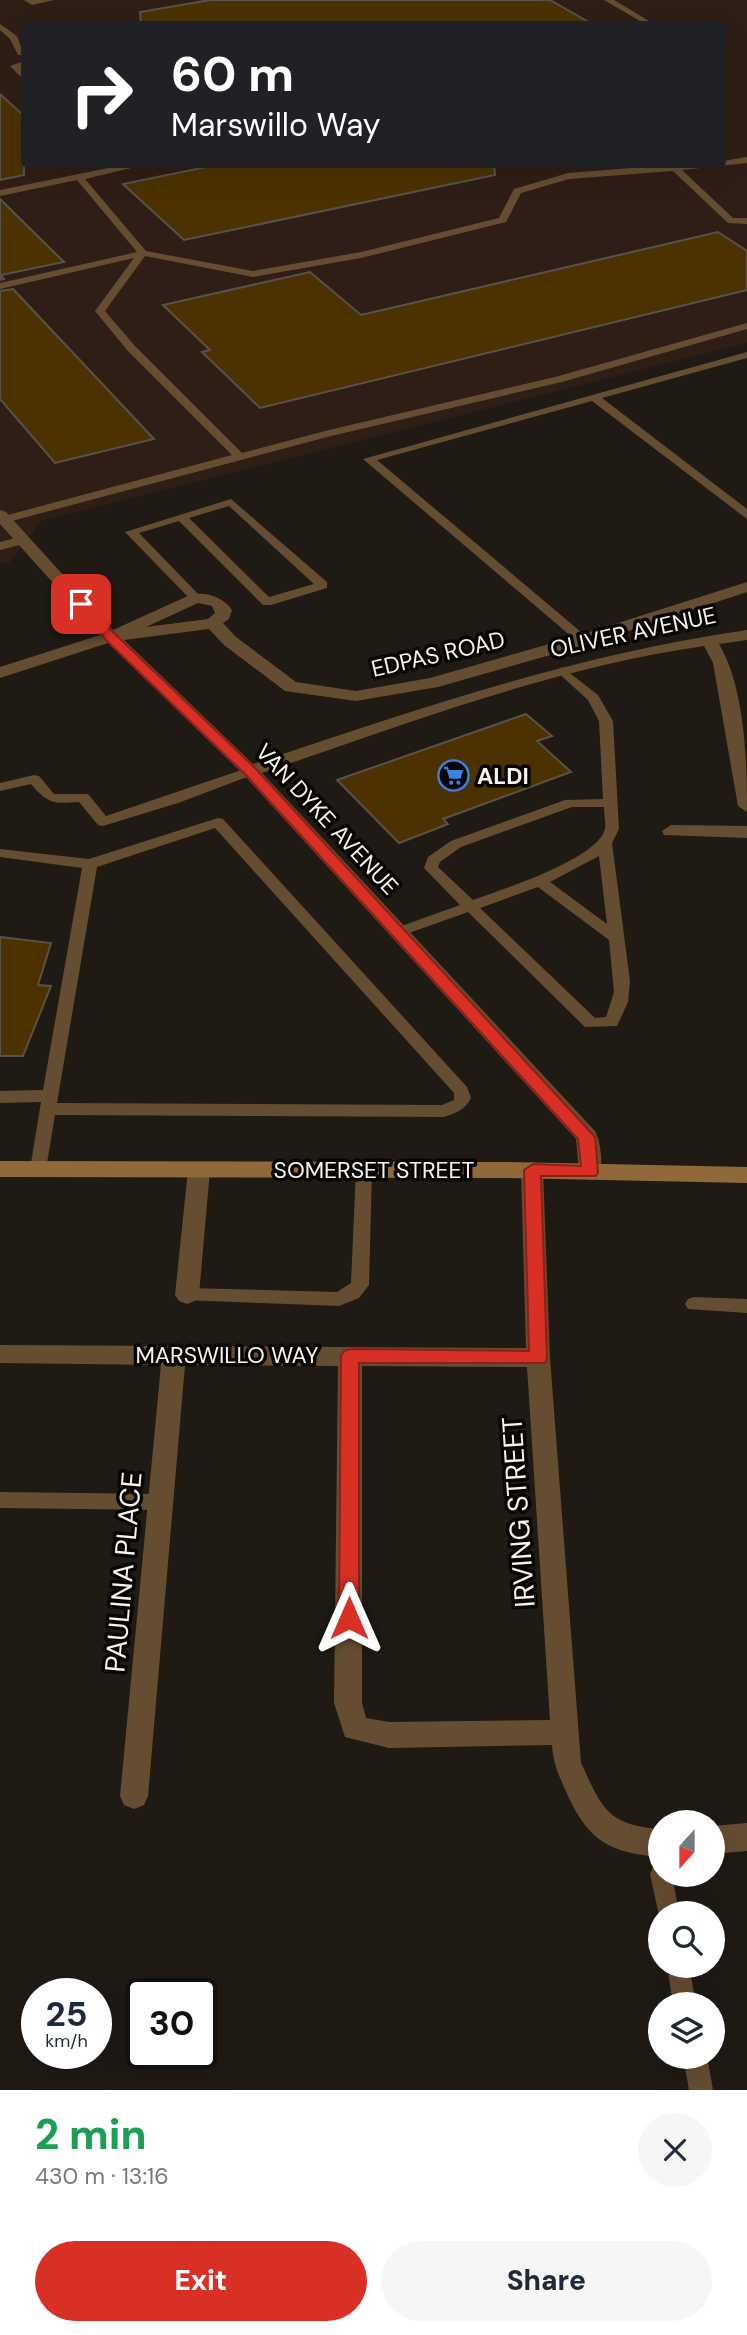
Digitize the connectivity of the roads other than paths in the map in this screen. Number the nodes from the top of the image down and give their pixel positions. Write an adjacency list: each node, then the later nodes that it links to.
1 (27, 0): 2 (lane)
2 (50, 0)
3 (608, 0): 4 (lane)
4 (645, 21)
5 (0, 26): 6 (lane)
6 (21, 50)
7 (21, 54): 8 (lane)
8 (13, 64): 9 (lane); 10 (lane)
9 (21, 64)
10 (21, 73)
11 (747, 160): 12 (lane)
12 (726, 163)
13 (126, 168): 18 (lane)
14 (611, 168): 17 (lane)
15 (685, 168): 16 (lane)
16 (676, 169): 17 (lane); 20 (lane)
17 (617, 173): 21 (lane)
18 (80, 178): 19 (lane); 21 (lane)
19 (0, 193)
20 (747, 221)
21 (143, 253): 22 (lane); 26 (lane)
22 (0, 286)
23 (747, 326): 26 (lane)
24 (747, 355): 25 (lane)
25 (594, 397): 27 (lane); 38 (lane)
26 (239, 456): 29 (lane)
27 (747, 515)
28 (181, 517): 28 (lane); 33 (lane)
29 (2, 518): 30 (street, VAN DYKE AVENUE)
30 (23, 540): 31 (lane); 36 (street, VAN DYKE AVENUE)
31 (0, 546)
32 (747, 587): 38 (street, EDPAS ROAD)
33 (196, 598): 34 (street); 36 (street)
34 (213, 623): 36 (street); 38 (street, EDPAS ROAD)
35 (747, 635): 37 (street, OLIVER AVENUE)
36 (111, 637): 40 (street); 41 (street, VAN DYKE AVENUE)
37 (708, 639): 39 (street, OLIVER AVENUE); 44 (street)
38 (583, 640)
39 (562, 671): 41 (street, OLIVER AVENUE); 43 (lane)
40 (0, 673)
41 (250, 771): 42 (lane); 52 (street, VAN DYKE AVENUE)
42 (0, 787)
43 (611, 803): 47 (lane); 51 (lane)
44 (747, 806)
45 (671, 831): 46 (street)
46 (747, 832)
47 (605, 843): 50 (lane); 53 (lane)
48 (0, 853): 49 (lane)
49 (90, 864): 55 (lane); 55 (lane)
50 (540, 881): 51 (lane); 53 (lane)
51 (469, 905): 52 (lane); 53 (lane)
52 (398, 932): 61 (street, VAN DYKE AVENUE)
53 (616, 938)
54 (0, 1097): 55 (lane)
55 (48, 1102): 57 (lane)
56 (0, 1169): 57 (main road, SOMERSET STREET)
57 (38, 1170): 58 (main road, SOMERSET STREET)
58 (199, 1170): 59 (main road, SOMERSET STREET); 63 (street)
59 (364, 1170): 60 (main road, SOMERSET STREET); 63 (lane)
60 (533, 1170): 61 (main road, SOMERSET STREET); 69 (street, IRVING STREET)
61 (590, 1172): 62 (main road, SOMERSET STREET)
62 (747, 1175)
63 (187, 1295)
64 (694, 1304): 65 (lane)
65 (747, 1306)
66 (0, 1354): 67 (street, MARSWILLO WAY)
67 (174, 1354): 68 (street, MARSWILLO WAY); 71 (street, PAULINA PLACE)
68 (350, 1356): 69 (street, MARSWILLO WAY); 72 (street)
69 (538, 1358): 72 (street, IRVING STREET)
70 (0, 1500): 71 (lane)
71 (161, 1502): 73 (street, PAULINA PLACE)
72 (565, 1732): 76 (street, IRVING STREET)
73 (134, 1796)
74 (747, 1837): 75 (street)
75 (725, 1839)
76 (648, 1848)
77 (697, 2069): 78 (lane)
78 (701, 2090)

